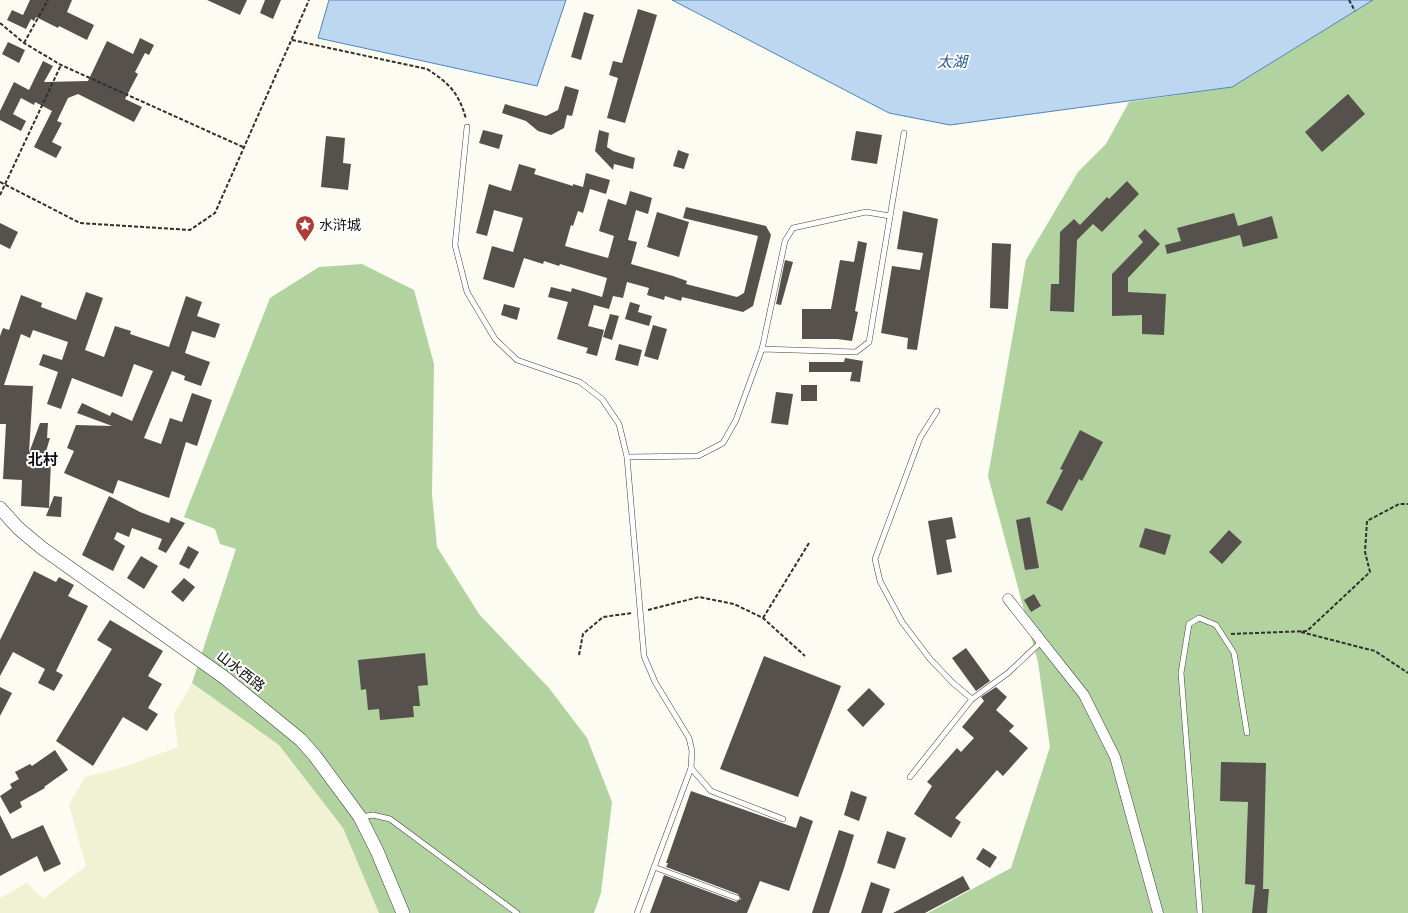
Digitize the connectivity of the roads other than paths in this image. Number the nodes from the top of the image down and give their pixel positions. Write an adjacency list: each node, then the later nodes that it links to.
1 (467, 127): 6 (lane)
2 (904, 133): 3 (lane)
3 (890, 216): 4 (lane); 4 (lane)
4 (762, 349): 6 (lane)
5 (937, 411): 10 (lane)
6 (627, 457): 12 (lane)
7 (0, 508): 14 (street, 山水西路)
8 (1008, 599): 9 (street)
9 (1042, 641): 10 (lane); 21 (street)
10 (972, 699): 13 (lane)
11 (1247, 733): 22 (lane)
12 (691, 768): 15 (lane); 16 (lane)
13 (910, 778)
14 (360, 817): 18 (street, 山水西路); 19 (lane)
15 (783, 819)
16 (654, 867): 17 (lane); 20 (lane)
17 (737, 898)
18 (403, 913)
19 (517, 913)
20 (637, 913)
21 (1158, 913)
22 (1200, 913)

